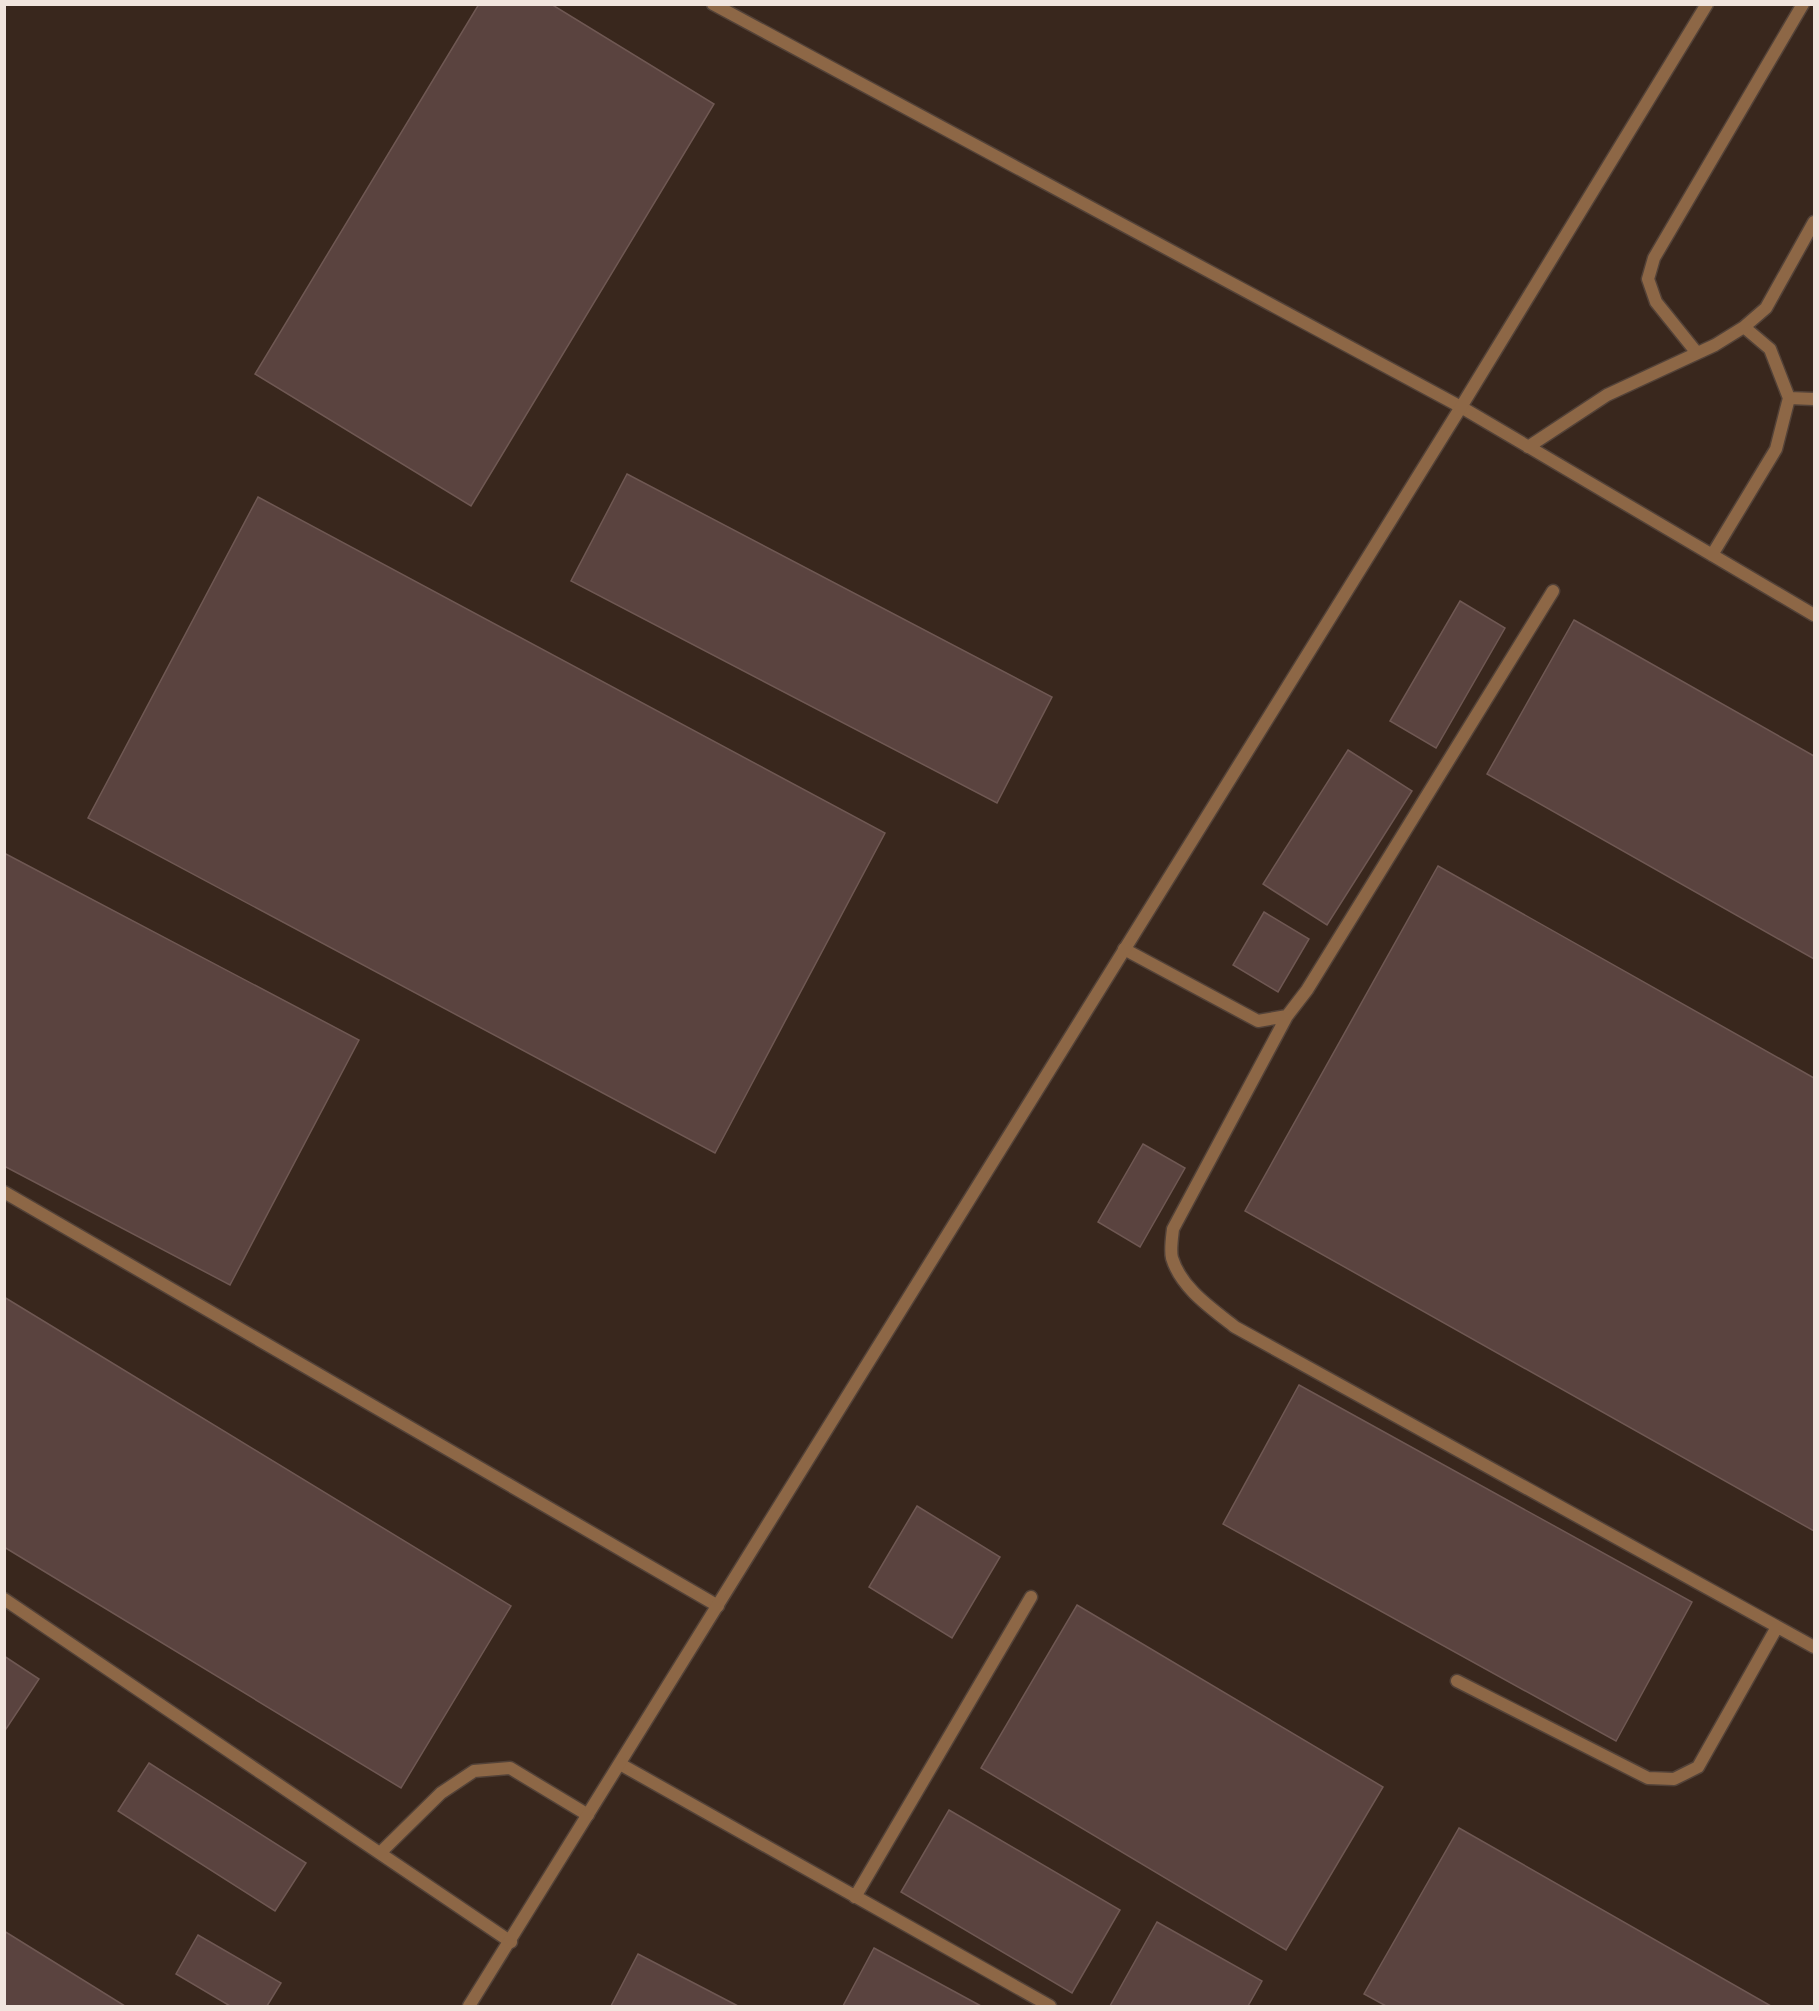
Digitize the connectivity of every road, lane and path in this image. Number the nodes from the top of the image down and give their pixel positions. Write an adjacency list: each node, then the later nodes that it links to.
1 (713, 4): 9 (street)
2 (1707, 4): 9 (street)
3 (1803, 4): 6 (street)
4 (1815, 222): 5 (street)
5 (1744, 327): 6 (street); 7 (street)
6 (1697, 353): 10 (street)
7 (1789, 398): 8 (street); 11 (street)
8 (1815, 399)
9 (1461, 407): 10 (street); 14 (street)
10 (1528, 447): 11 (street)
11 (1712, 555): 13 (street)
12 (1552, 591): 15 (street)
13 (1815, 615)
14 (1124, 949): 15 (street); 19 (street)
15 (1287, 1016): 20 (street)
16 (4, 1192): 19 (street)
17 (1031, 1597): 26 (street)
18 (4, 1599): 25 (street)
19 (718, 1606): 23 (street)
20 (1778, 1627): 21 (street); 22 (street)
21 (1815, 1647)
22 (1457, 1681)
23 (620, 1764): 24 (street); 26 (street)
24 (588, 1815): 25 (street); 27 (street)
25 (380, 1853): 27 (street)
26 (855, 1897): 29 (street)
27 (511, 1942): 28 (street)
28 (469, 2007)
29 (1050, 2007)

